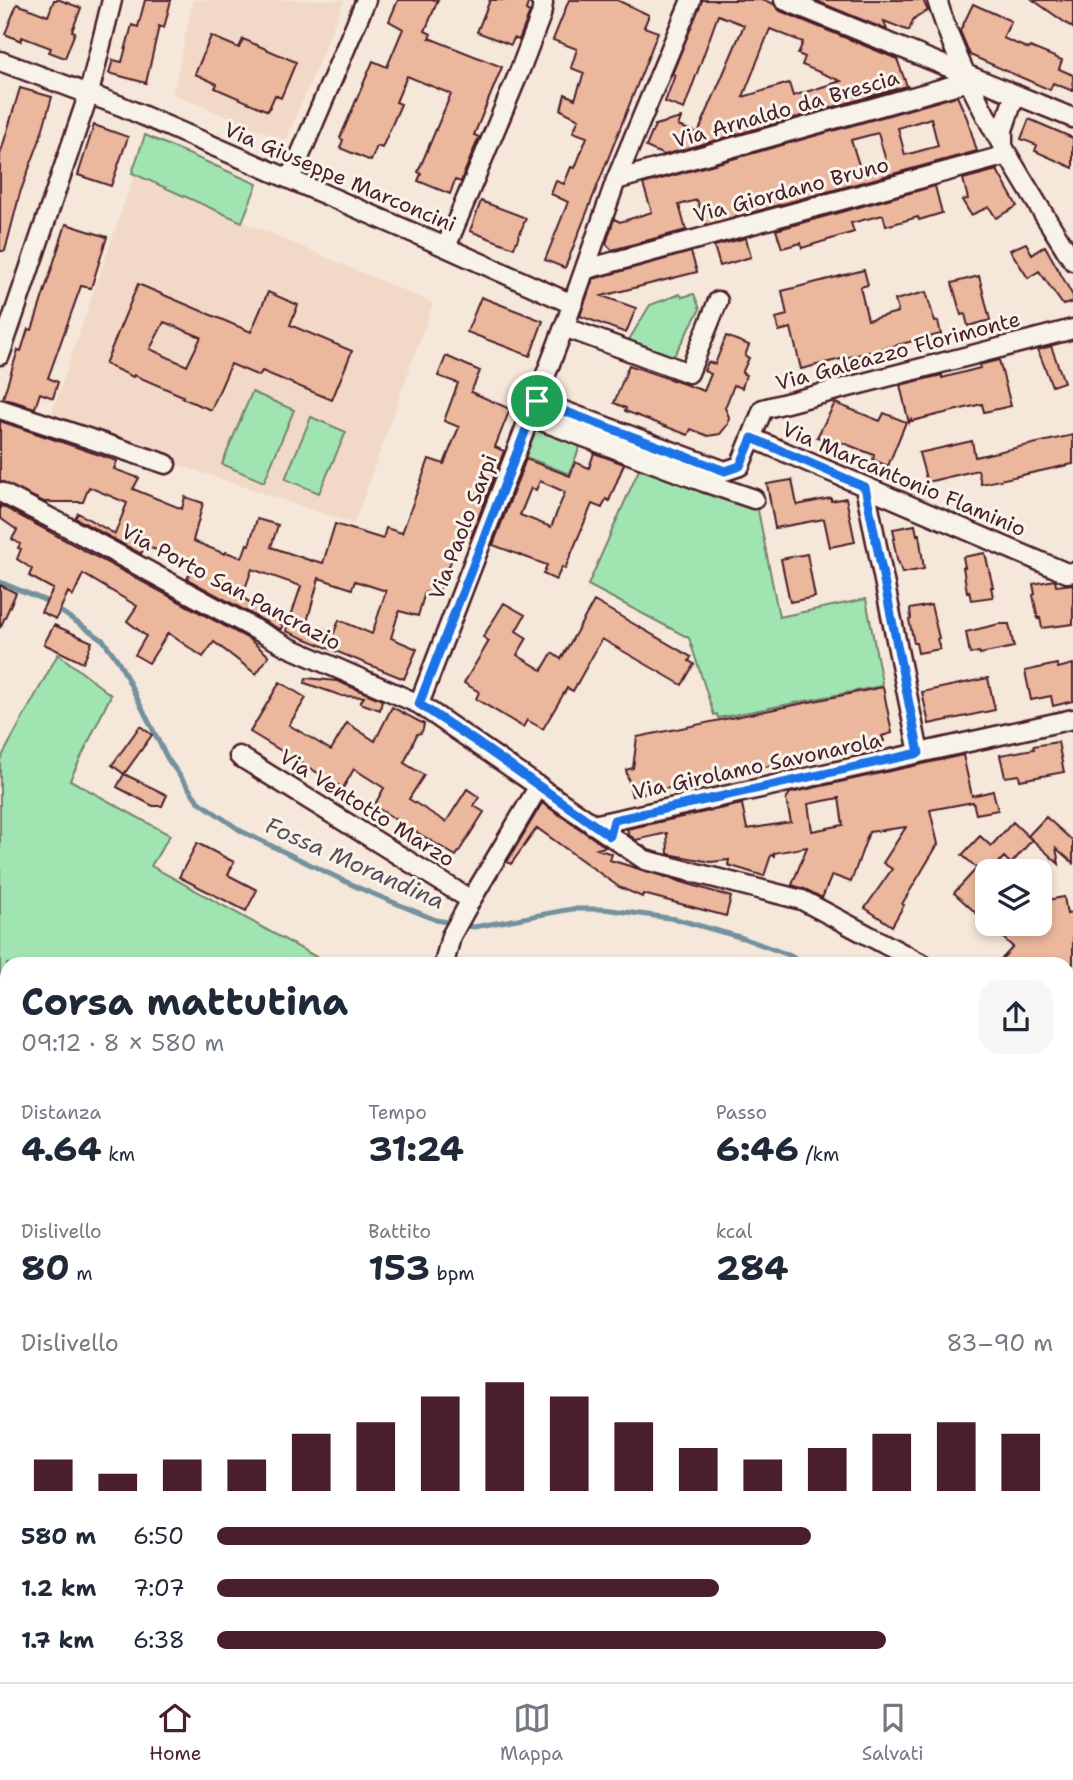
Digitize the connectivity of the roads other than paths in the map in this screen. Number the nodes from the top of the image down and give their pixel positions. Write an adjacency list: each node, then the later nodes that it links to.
1 (112, 0): 11 (street)
2 (366, 0): 15 (street)
3 (540, 0): 17 (street)
4 (691, 0): 16 (street, Via Paolo Sarpi)
5 (785, 0): 9 (street)
6 (937, 0): 7 (street)
7 (944, 21): 9 (street); 10 (street)
8 (0, 61): 11 (street, Via Giuseppe Marconcini)
9 (934, 61): 10 (street)
10 (967, 77): 12 (street); 14 (street); 16 (street, Via Arnaldo da Brescia)
11 (89, 93): 15 (street, Via Giuseppe Marconcini); 24 (street)
12 (1015, 94): 13 (street); 14 (street)
13 (1073, 118)
14 (1005, 150): 18 (street); 19 (street, Via Giordano Bruno)
15 (290, 179): 17 (street, Via Giuseppe Marconcini)
16 (616, 180): 19 (street, Via Paolo Sarpi)
17 (446, 247): 21 (street, Via Giuseppe Marconcini)
18 (1073, 261)
19 (587, 269): 21 (street, Via Paolo Sarpi)
20 (718, 301): 22 (street)
21 (572, 304): 22 (street, Via Paolo Sarpi)
22 (564, 327): 26 (street, Via Paolo Sarpi)
23 (1073, 329): 27 (street, Via Galeazzo Florimonte)
24 (0, 355)
25 (0, 409): 28 (street)
26 (534, 409): 27 (street, Via Marcantonio Flaminio); 31 (street); 33 (street, Via Paolo Sarpi)
27 (752, 438): 29 (street, Via Marcantonio Flaminio)
28 (166, 464)
29 (865, 487): 32 (street, Via Marcantonio Flaminio); 35 (street)
30 (0, 492): 33 (street, Via Porto San Pancrazio)
31 (754, 499)
32 (1073, 572)
33 (419, 704): 37 (street, Via Porto San Pancrazio)
34 (1073, 719): 35 (street, Via Girolamo Savonarola)
35 (919, 753): 39 (street, Via Girolamo Savonarola)
36 (239, 756): 40 (street, Via Ventotto Marzo)
37 (539, 786): 38 (street, Via Porto San Pancrazio); 40 (street)
38 (593, 825): 39 (street, Via Girolamo Savonarola)
39 (612, 828): 42 (street)
40 (471, 900): 41 (street)
41 (446, 957)
42 (909, 957)

